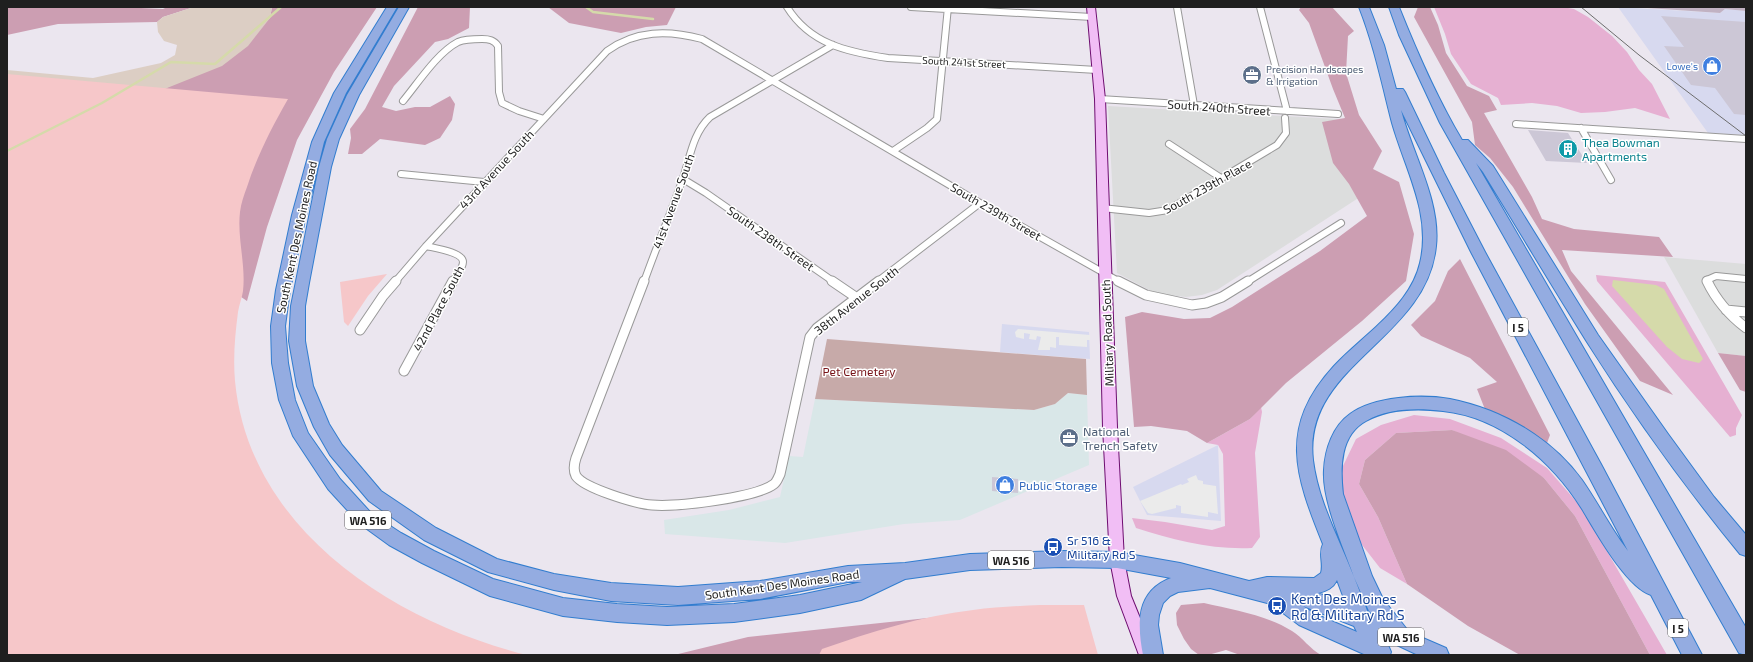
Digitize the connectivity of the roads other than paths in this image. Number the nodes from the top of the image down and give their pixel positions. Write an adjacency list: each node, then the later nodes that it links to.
1 (392, 7): 50 (highway, South Kent Des Moines Road / WA 516)
2 (404, 7): 50 (highway, South Kent Des Moines Road / WA 516)
3 (787, 7): 12 (street)
4 (911, 7): 9 (street)
5 (1177, 7): 19 (street)
6 (1260, 7): 21 (street, South 239th Place)
7 (1364, 7): 13 (highway, I 5)
8 (1394, 7): 23 (highway)
9 (948, 8): 10 (street); 14 (street)
10 (1092, 12): 15 (main road, Military Road South)
11 (652, 33): 16 (street, South 239th Street); 22 (street, 43rd Avenue South)
12 (833, 45): 14 (street, South 241st Street); 16 (street, 41st Avenue South)
13 (1380, 50): 47 (highway); 54 (highway, I 5)
14 (942, 61): 15 (street, South 241st Street); 28 (street)
15 (1097, 70): 17 (main road, Military Road South)
16 (772, 82): 28 (street, South 239th Street); 31 (street, 41st Avenue South)
17 (1100, 99): 19 (street, South 240th Street); 35 (main road, Military Road South)
18 (403, 101): 22 (street)
19 (1194, 105): 21 (street, South 240th Street)
20 (1338, 114): 21 (street, South 240th Street)
21 (1286, 115): 30 (street, South 239th Place)
22 (544, 118): 33 (street, 43rd Avenue South)
23 (1446, 123): 48 (highway); 57 (highway)
24 (1516, 124): 25 (street)
25 (1581, 128): 26 (street); 32 (street)
26 (1746, 139)
27 (1169, 144): 30 (street)
28 (892, 151): 34 (street, South 239th Street)
29 (401, 174): 33 (street)
30 (1221, 178): 35 (street, South 239th Place)
31 (683, 179): 40 (street, South 238th Street); 46 (street, 41st Avenue South)
32 (1611, 180)
33 (484, 182): 37 (street, 43rd Avenue South)
34 (980, 203): 38 (street, South 239th Street); 40 (street, 38th Avenue South)
35 (1102, 208): 38 (main road, Military Road South)
36 (1341, 223): 38 (street, South 239th Street)
37 (426, 246): 44 (street, 43rd Avenue South); 45 (street, 42nd Place South)
38 (1105, 274): 49 (main road, Military Road South)
39 (1746, 279): 41 (street)
40 (857, 298): 46 (street, 38th Avenue South)
41 (1726, 310): 42 (street); 43 (street)
42 (1746, 312)
43 (1746, 328)
44 (360, 330)
45 (404, 371)
46 (578, 478)
47 (1325, 527): 52 (highway); 55 (highway)
48 (1746, 548)
49 (1117, 560): 50 (highway, South Kent Des Moines Road / WA 516); 51 (highway, South Kent Des Moines Road / WA 516); 59 (main road, Military Road South)
50 (905, 571)
51 (1215, 580): 52 (highway, South Kent Des Moines Road / WA 516); 60 (highway)
52 (1247, 589): 53 (highway, South Kent Des Moines Road / WA 516)
53 (1276, 597): 55 (highway, South Kent Des Moines Road / WA 516); 58 (highway, South Kent Des Moines Road / WA 516)
54 (1664, 601): 56 (highway); 62 (highway, I 5)
55 (1362, 620): 56 (highway, South Kent Des Moines Road / WA 516); 58 (highway)
56 (1404, 639): 61 (highway, South Kent Des Moines Road / WA 516)
57 (1746, 646)
58 (1382, 653)
59 (1147, 655)
60 (1153, 655)
61 (1439, 655)
62 (1692, 655)

